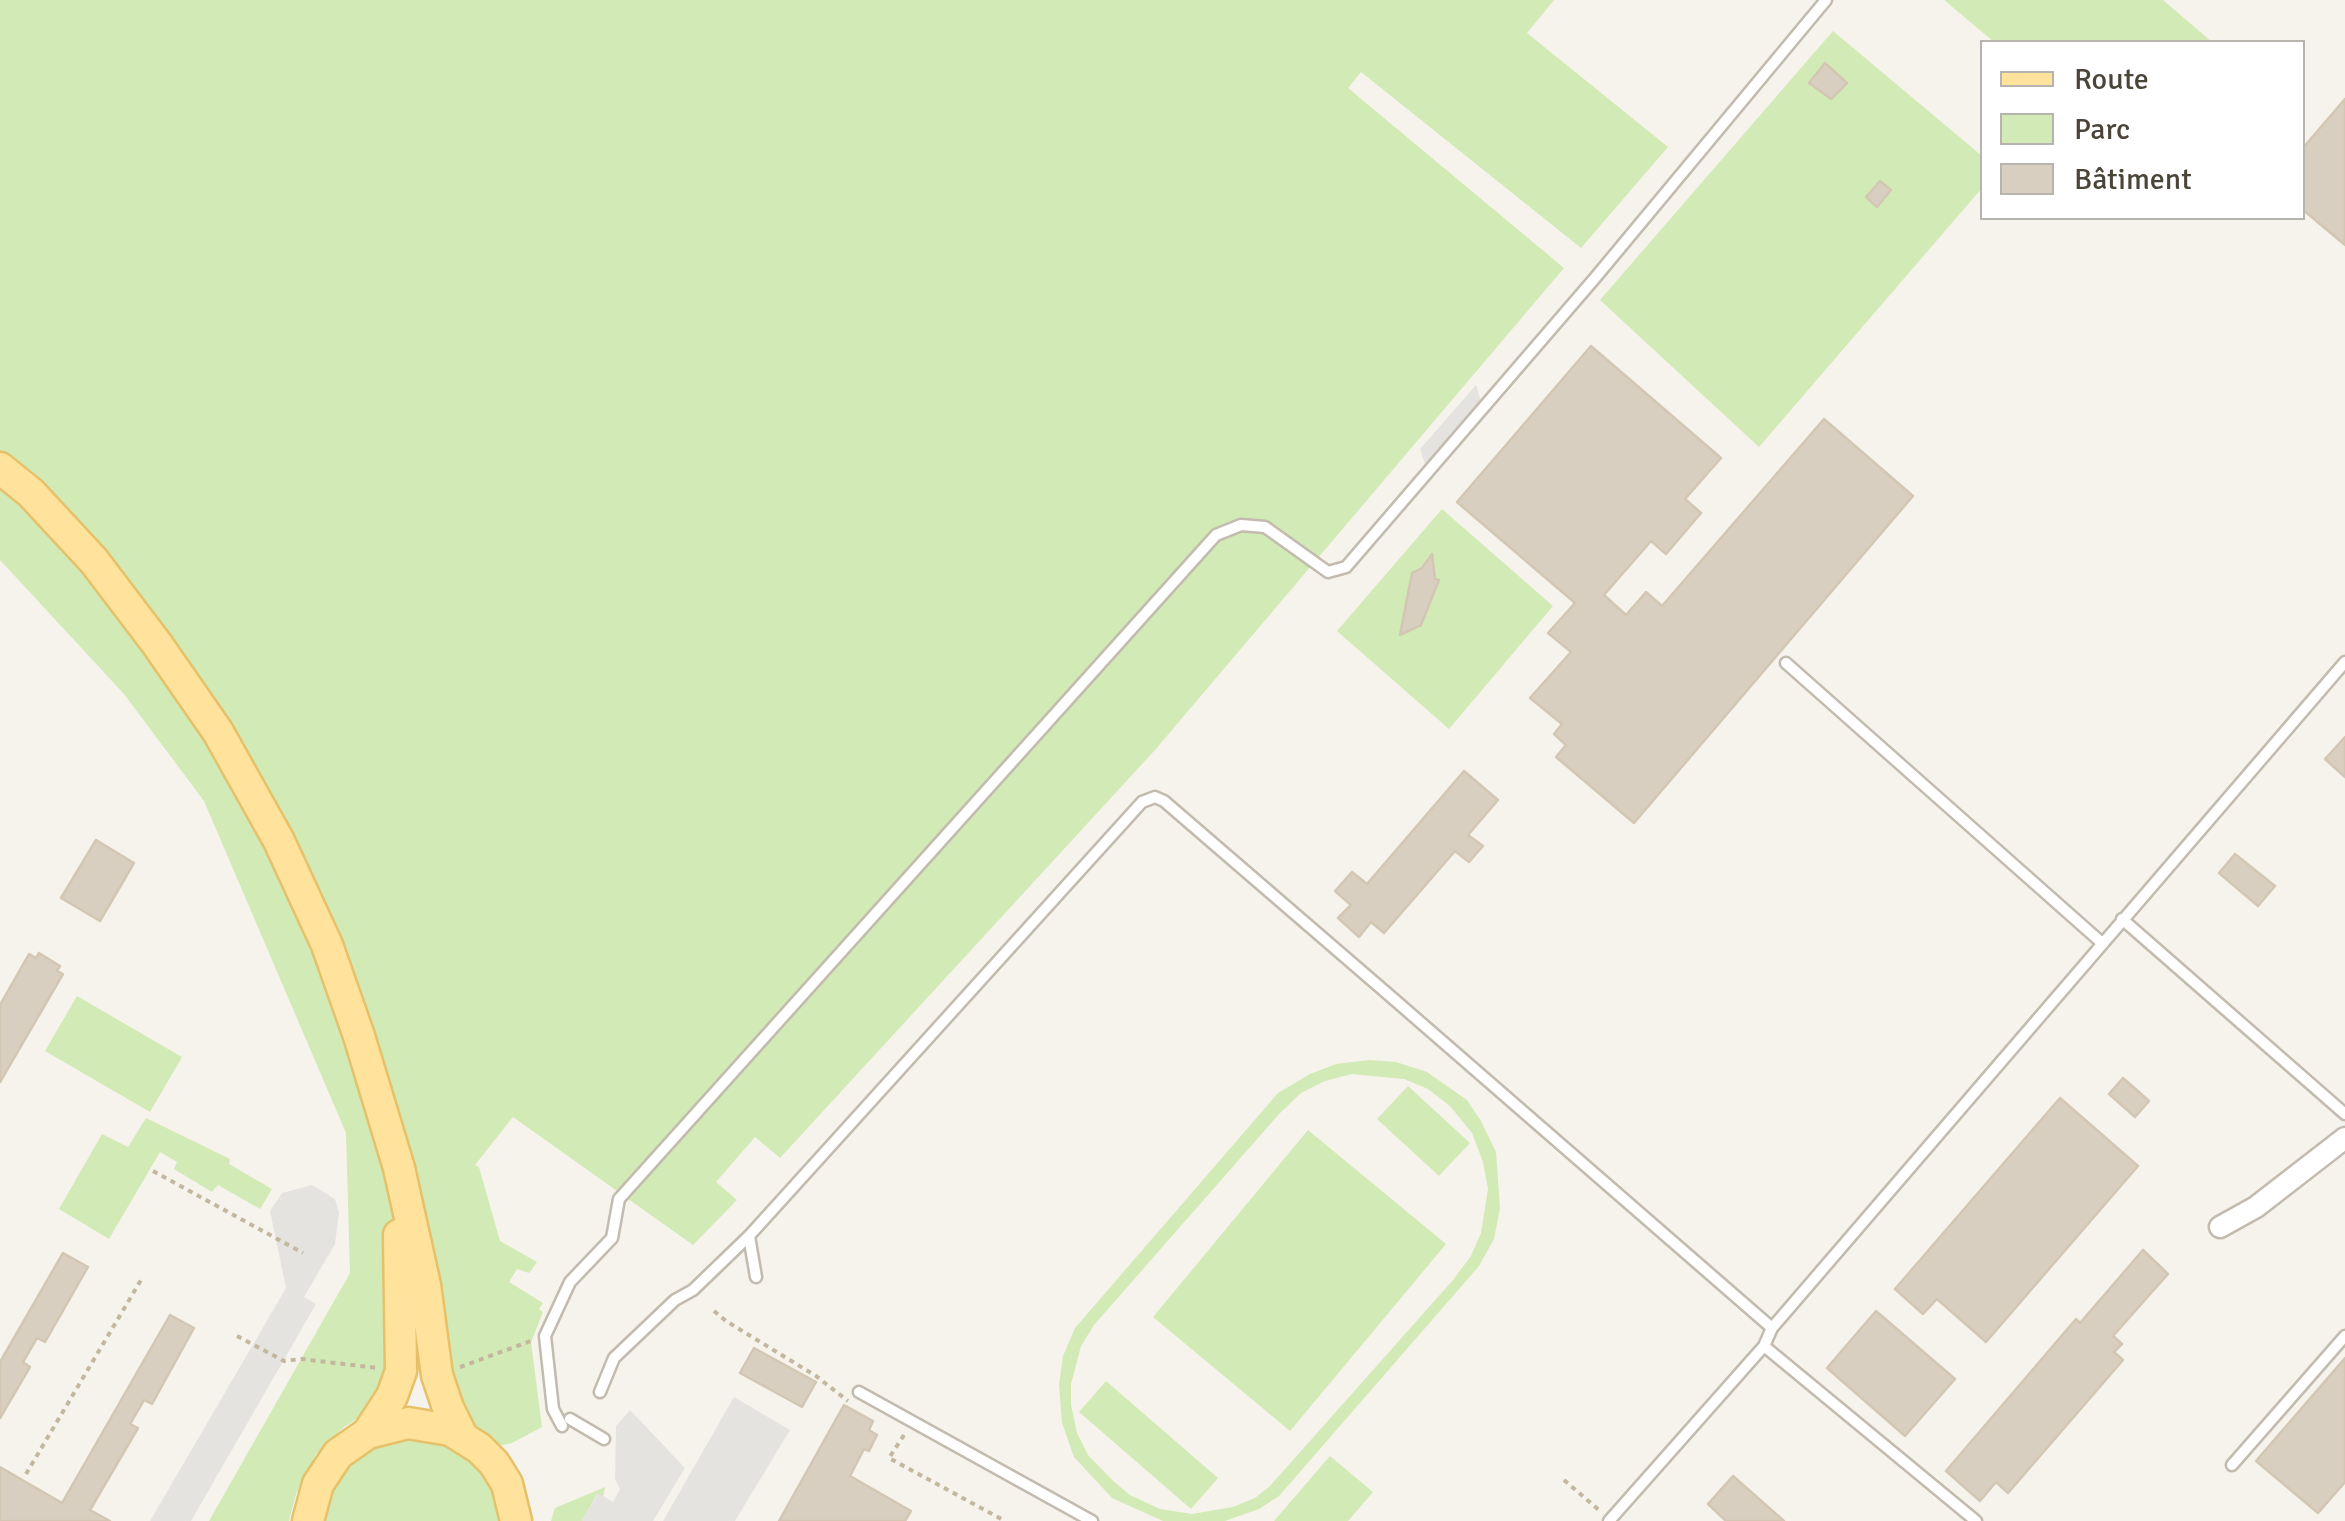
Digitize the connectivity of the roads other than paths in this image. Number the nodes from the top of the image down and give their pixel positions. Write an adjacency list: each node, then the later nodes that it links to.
1 (1826, 0): 20 (lane)
2 (0, 468): 7 (main road)
3 (2345, 662): 5 (lane)
4 (1786, 663): 6 (lane)
5 (2122, 919): 6 (lane); 8 (lane)
6 (2102, 943): 13 (lane)
7 (380, 1108): 18 (main road); 19 (main road)
8 (2345, 1114)
9 (2345, 1138): 10 (street)
10 (2220, 1227)
11 (749, 1236): 12 (lane); 13 (lane); 16 (lane)
12 (756, 1278)
13 (1772, 1328): 15 (lane)
14 (2345, 1336): 21 (lane)
15 (1764, 1346): 25 (lane); 26 (lane)
16 (600, 1392)
17 (859, 1392): 24 (lane)
18 (368, 1433): 19 (main road); 22 (main road)
19 (462, 1436): 23 (main road)
20 (604, 1439)
21 (2232, 1465)
22 (308, 1521)
23 (516, 1521)
24 (1092, 1521)
25 (1610, 1521)
26 (1976, 1521)

